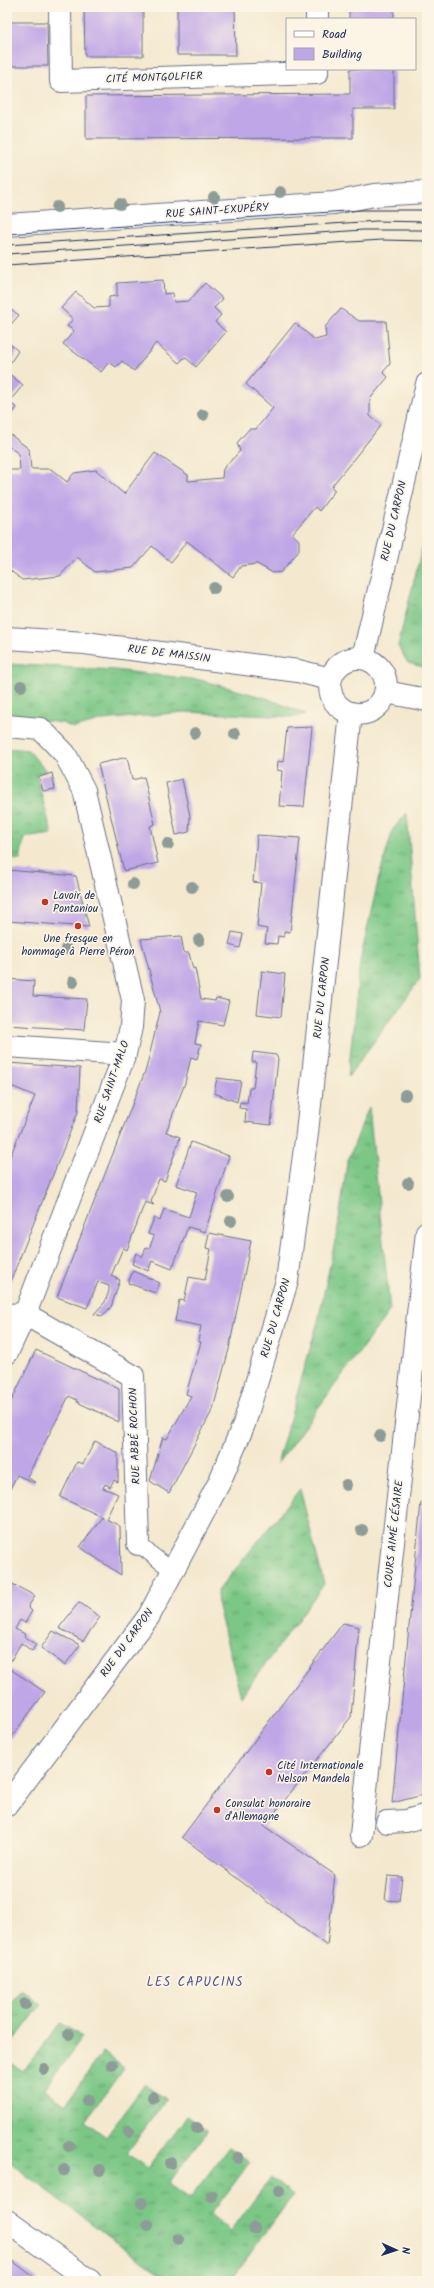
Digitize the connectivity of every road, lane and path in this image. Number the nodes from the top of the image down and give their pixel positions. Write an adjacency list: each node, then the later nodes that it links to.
1 (60, 7): 4 (street, CITÉ MONTGOLFIER)
2 (317, 7): 3 (street)
3 (317, 18)
4 (317, 70)
5 (427, 192): 6 (street, RUE SAINT-EXUPÉRY)
6 (7, 225)
7 (427, 384): 8 (street, RUE DU CARPON)
8 (419, 446): 10 (street, RUE DU CARPON)
9 (7, 638): 11 (street, RUE DE MAISSIN)
10 (363, 658): 11 (street); 12 (street)
11 (330, 678): 14 (street)
12 (386, 692): 13 (street); 14 (street)
13 (427, 700)
14 (351, 713): 22 (street, RUE DU CARPON)
15 (7, 726): 17 (street, RUE SAINT-MALO)
16 (7, 1046): 17 (street)
17 (125, 1054): 19 (street, RUE SAINT-MALO)
18 (427, 1232): 26 (street, COURS AIMÉ CÉSAIRE)
19 (16, 1315): 20 (street, RUE SAINT-MALO); 21 (street, RUE ABBÉ ROCHON)
20 (7, 1353)
21 (138, 1544): 22 (lane, RUE ABBÉ ROCHON)
22 (174, 1572): 23 (street, RUE DU CARPON)
23 (7, 1805)
24 (427, 1815): 25 (street)
25 (387, 1822)
26 (361, 1836)
27 (7, 2221): 28 (street)
28 (90, 2281)

